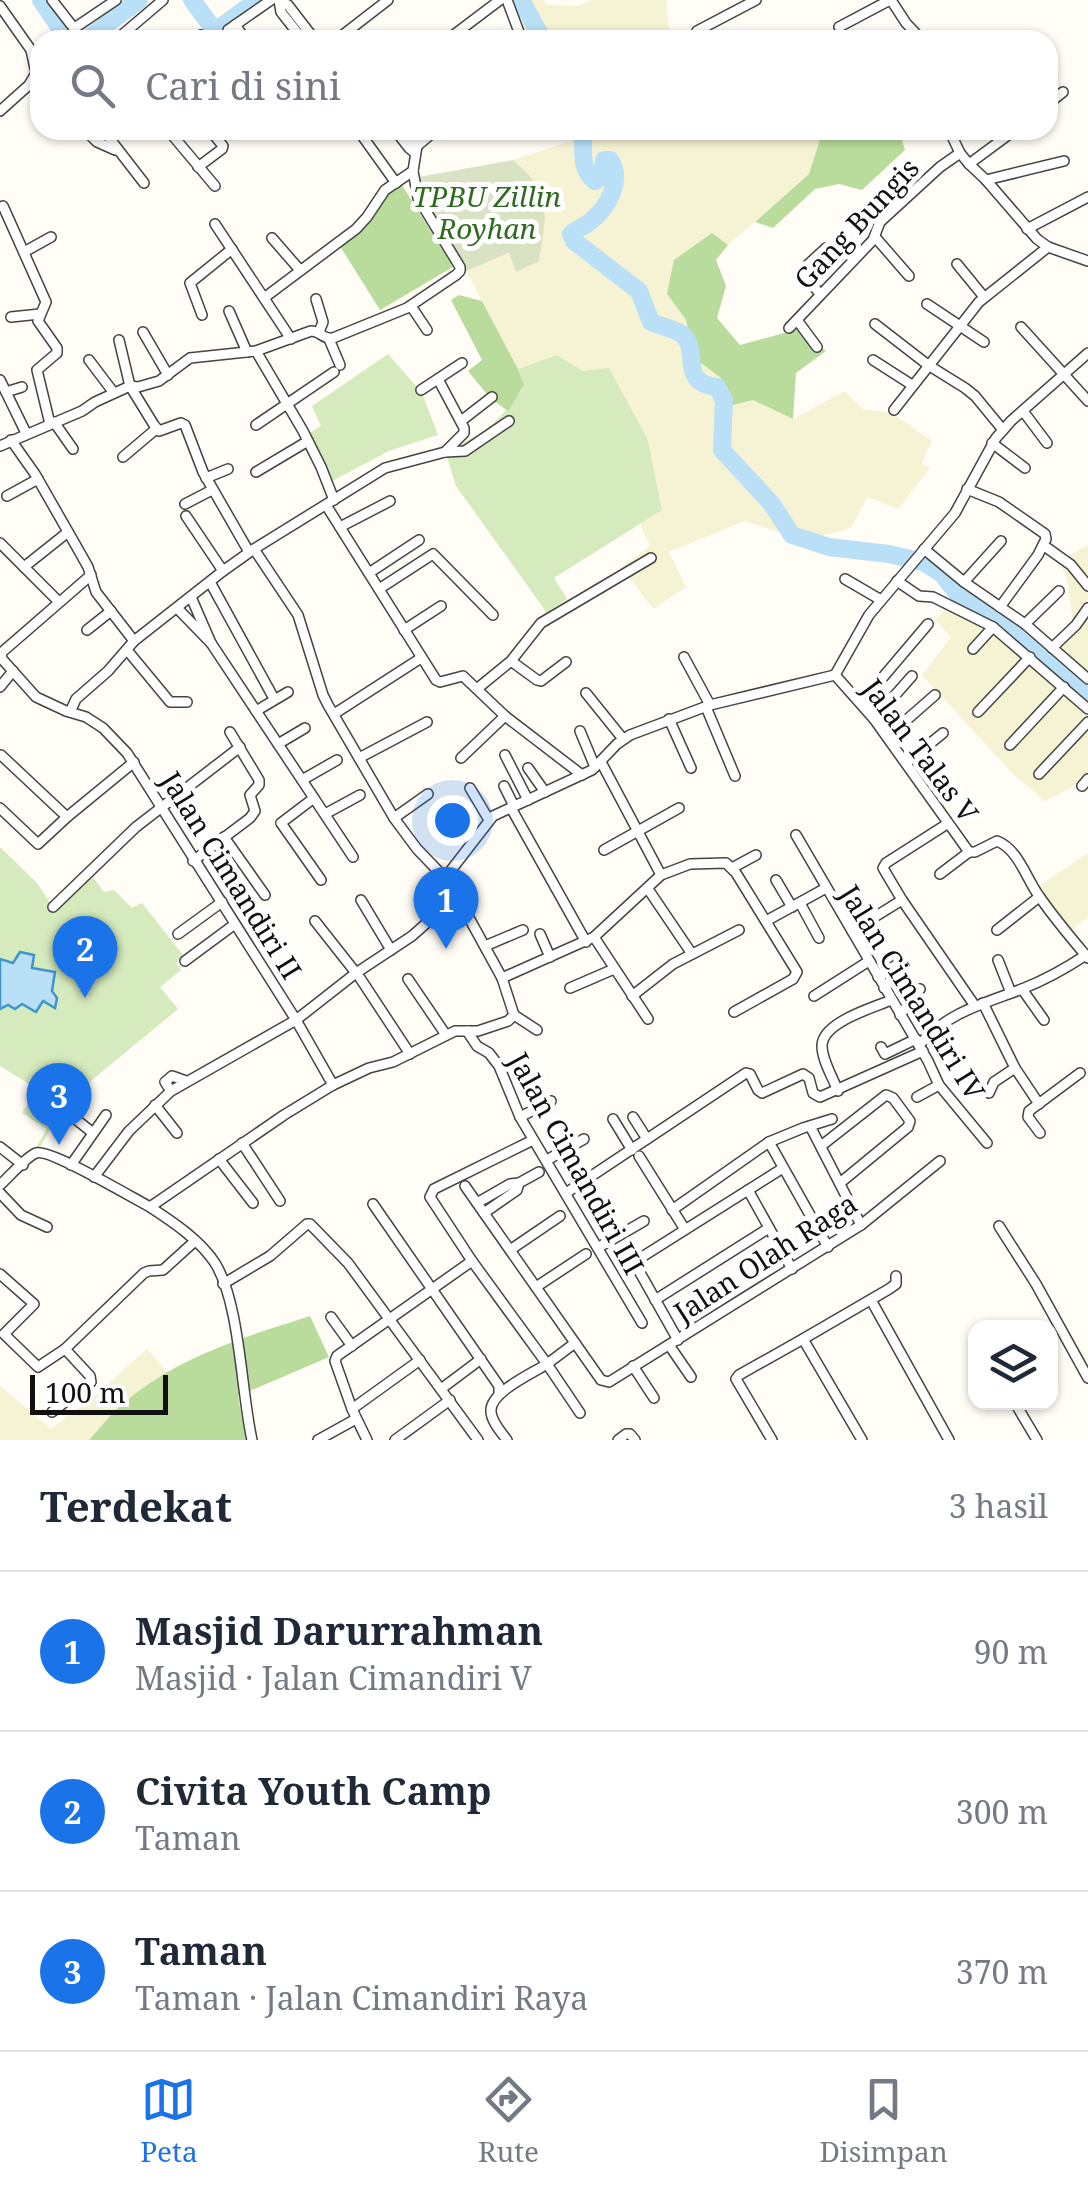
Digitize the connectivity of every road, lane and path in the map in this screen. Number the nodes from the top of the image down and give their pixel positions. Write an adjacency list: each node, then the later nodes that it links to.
1 (52, 0): 2 (street)
2 (116, 0)
3 (163, 0): 12 (street)
4 (271, 0): 13 (street)
5 (279, 0): 14 (street); 15 (street)
6 (388, 0): 16 (street)
7 (504, 0): 17 (street); 18 (street)
8 (756, 0): 19 (street)
9 (891, 0): 11 (street); 20 (street)
10 (0, 6): 21 (street)
11 (839, 27)
12 (128, 30)
13 (235, 30)
14 (295, 30)
15 (307, 30)
16 (349, 30)
17 (461, 30)
18 (518, 30)
19 (699, 30)
20 (913, 30)
21 (30, 44)
22 (30, 83): 25 (street)
23 (1063, 92): 24 (street)
24 (1058, 96)
25 (2, 107)
26 (95, 140): 36 (street)
27 (110, 140): 36 (street)
28 (176, 140): 41 (street)
29 (218, 140): 41 (street)
30 (364, 140): 45 (street)
31 (404, 140): 37 (street)
32 (411, 140): 37 (street)
33 (427, 140): 37 (street)
34 (954, 140): 38 (street)
35 (1001, 140): 40 (street)
36 (119, 152): 44 (street)
37 (416, 153): 42 (street)
38 (960, 153): 40 (street); 54 (street, Gang Bungis)
39 (1064, 161): 43 (street)
40 (969, 164): 43 (street)
41 (198, 166): 46 (street)
42 (413, 171): 45 (street); 69 (street)
43 (986, 180): 51 (street)
44 (144, 183)
45 (396, 183): 62 (street)
46 (215, 186)
47 (1088, 197): 51 (street)
48 (3, 206): 50 (street)
49 (214, 224): 58 (street)
50 (13, 228): 52 (street); 59 (street)
51 (1028, 229): 56 (street)
52 (0, 234)
53 (50, 237): 59 (street)
54 (874, 237): 63 (street); 64 (street, Gang Bungis)
55 (272, 238): 62 (street)
56 (1048, 246): 60 (street); 65 (street)
57 (826, 248): 64 (street)
58 (232, 249): 66 (street); 72 (street)
59 (24, 252): 71 (street)
60 (1088, 261)
61 (958, 264): 65 (street)
62 (299, 270): 66 (street)
63 (909, 276)
64 (820, 294): 74 (street, Gang Bungis)
65 (984, 297): 76 (street)
66 (264, 298): 82 (street)
67 (316, 299): 81 (street)
68 (927, 304): 76 (street)
69 (410, 306): 79 (street); 83 (street)
70 (230, 311): 87 (street)
71 (40, 314): 73 (street); 109 (street)
72 (202, 315)
73 (11, 317)
74 (797, 320): 78 (street, Gang Bungis); 86 (street)
75 (875, 324): 92 (street)
76 (960, 324): 85 (street); 92 (street)
77 (1021, 327): 93 (street)
78 (788, 328)
79 (426, 330)
80 (143, 332): 94 (street)
81 (318, 332): 82 (street); 83 (street)
82 (291, 339): 87 (street)
83 (329, 339): 104 (street)
84 (118, 340): 98 (street)
85 (984, 342)
86 (817, 347)
87 (252, 351): 94 (street); 104 (street)
88 (1088, 353): 93 (street)
89 (89, 360): 101 (street)
90 (873, 360): 96 (street)
91 (462, 363): 95 (street)
92 (928, 365): 96 (street); 112 (street)
93 (1064, 374): 103 (street); 106 (street)
94 (168, 375): 98 (street)
95 (438, 380): 100 (street); 107 (street)
96 (912, 385): 105 (street)
97 (22, 386): 99 (street)
98 (130, 386): 101 (street); 111 (street)
99 (3, 387): 113 (street)
100 (421, 390)
101 (114, 393): 109 (street)
102 (492, 398): 107 (street)
103 (1088, 401)
104 (287, 405): 110 (street); 115 (street)
105 (894, 410)
106 (1022, 411): 112 (street); 116 (street)
107 (461, 421): 120 (street)
108 (509, 421): 120 (street)
109 (52, 423): 113 (street); 119 (street)
110 (256, 426)
111 (156, 429): 121 (street); 125 (street)
112 (1003, 430): 117 (street)
113 (26, 433): 114 (street)
114 (11, 440): 118 (street); 126 (street)
115 (308, 441): 124 (street); 131 (street)
116 (1046, 442)
117 (992, 443): 122 (street); 127 (street)
118 (0, 446)
119 (73, 449)
120 (444, 452): 131 (street)
121 (123, 457)
122 (1024, 468)
123 (228, 469): 125 (street)
124 (256, 472)
125 (206, 478): 128 (street)
126 (38, 480): 129 (street); 135 (street)
127 (968, 489): 139 (street); 141 (street)
128 (212, 490): 132 (street); 140 (street)
129 (7, 496)
130 (390, 501): 134 (street)
131 (330, 502): 134 (street); 140 (street)
132 (185, 504)
133 (186, 516): 144 (street)
134 (340, 527): 145 (street)
135 (68, 532): 143 (street); 146 (street)
136 (420, 540): 145 (street)
137 (1001, 541): 150 (street)
138 (0, 543): 143 (street)
139 (1043, 545): 151 (street); 159 (street)
140 (252, 551): 144 (street); 200 (street)
141 (922, 551): 148 (street); 150 (street)
142 (650, 558): 180 (street)
143 (24, 567): 156 (street)
144 (223, 571): 149 (street)
145 (369, 573): 152 (street)
146 (91, 574): 156 (street); 162 (street)
147 (845, 579): 155 (street)
148 (897, 580): 155 (street); 166 (street)
149 (210, 582): 154 (street); 191 (street)
150 (964, 582): 157 (street)
151 (1088, 586)
152 (379, 589): 164 (street); 171 (street)
153 (1059, 591): 168 (street)
154 (191, 597): 160 (street); 163 (street)
155 (881, 600): 183 (street)
156 (59, 602): 182 (street)
157 (987, 604): 159 (street); 166 (street)
158 (441, 606): 171 (street)
159 (1000, 607): 168 (street)
160 (177, 608): 165 (street); 172 (street)
161 (1088, 608): 174 (street)
162 (112, 612): 170 (street); 172 (street)
163 (198, 613): 165 (street); 173 (street)
164 (493, 616)
165 (188, 619): 173 (street)
166 (979, 620): 169 (street)
167 (928, 624): 194 (street)
168 (1025, 624): 174 (street)
169 (993, 627): 175 (street); 178 (street)
170 (86, 630)
171 (404, 630): 179 (street)
172 (134, 641): 176 (street)
173 (211, 642): 197 (street)
174 (1052, 648): 185 (street)
175 (972, 649)
176 (127, 650): 193 (street); 198 (street)
177 (684, 657): 195 (street)
178 (1030, 657): 186 (street); 199 (street)
179 (421, 658): 188 (street); 200 (street)
180 (512, 661): 181 (street); 188 (street)
181 (566, 662)
182 (12, 672): 187 (street); 198 (street, Jalan Cimandiri II)
183 (835, 675): 194 (street, Jalan Talas V); 195 (street)
184 (912, 676): 203 (street)
185 (1088, 679)
186 (1064, 687): 196 (street); 213 (street)
187 (0, 688)
188 (478, 688): 201 (street)
189 (288, 692): 197 (street)
190 (586, 692): 211 (street)
191 (272, 695)
192 (935, 695): 210 (street)
193 (186, 702)
194 (861, 703): 203 (street, Jalan Talas V)
195 (708, 706): 202 (street); 227 (street)
196 (1088, 709)
197 (256, 711): 212 (street)
198 (70, 712): 220 (street, Jalan Cimandiri II)
199 (978, 712)
200 (334, 714): 217 (street)
201 (505, 716): 218 (street); 226 (street)
202 (669, 719): 211 (street); 224 (street)
203 (874, 719): 210 (street, Jalan Talas V)
204 (427, 722): 217 (street)
205 (1088, 722): 225 (street)
206 (306, 728): 212 (street)
207 (580, 731): 222 (street)
208 (230, 732): 214 (street)
209 (943, 733): 221 (street)
210 (887, 737): 221 (street, Jalan Talas V)
211 (623, 739): 222 (street)
212 (278, 744): 228 (street)
213 (1010, 745)
214 (240, 747): 236 (street); 247 (street)
215 (2, 754): 241 (street)
216 (506, 754): 235 (street)
217 (360, 758): 242 (street)
218 (461, 758)
219 (337, 760): 228 (street)
220 (134, 762): 236 (street, Jalan Cimandiri II); 241 (street)
221 (906, 764): 244 (street, Jalan Talas V)
222 (598, 765): 226 (street); 245 (street)
223 (528, 768): 231 (street)
224 (691, 768)
225 (1039, 774)
226 (582, 775): 231 (street)
227 (735, 776)
228 (302, 780): 234 (street)
229 (504, 786): 237 (street)
230 (470, 788): 243 (street)
231 (545, 792): 235 (street)
232 (360, 794): 240 (street)
233 (428, 794): 242 (street)
234 (314, 798): 240 (street); 257 (street)
235 (528, 800): 237 (street)
236 (162, 807): 252 (street, Jalan Cimandiri II); 268 (street)
237 (512, 807): 243 (street); 279 (street)
238 (0, 808): 241 (street)
239 (679, 808): 245 (street)
240 (326, 814): 251 (street)
241 (67, 817)
242 (394, 818): 256 (street)
243 (489, 820): 256 (street)
244 (947, 824): 249 (street, Jalan Talas V); 265 (street)
245 (639, 831): 248 (street); 255 (street)
246 (796, 835): 259 (street)
247 (224, 837): 252 (street); 261 (street)
248 (604, 850)
249 (969, 852): 254 (street); 263 (street, Jalan Talas V)
250 (756, 855): 253 (street)
251 (354, 856)
252 (193, 860): 266 (street, Jalan Cimandiri II)
253 (732, 868): 255 (street); 270 (street)
254 (940, 874)
255 (661, 876): 260 (street)
256 (446, 878): 262 (street)
257 (322, 880)
258 (776, 880): 267 (street)
259 (826, 888): 267 (street, Jalan Cimandiri IV); 275 (street, Jalan Cimandiri IV)
260 (648, 889): 279 (street); 282 (street)
261 (265, 895)
262 (457, 896): 280 (street); 281 (street)
263 (1039, 897): 274 (street); 284 (street, Jalan Talas V)
264 (361, 900): 281 (street)
265 (902, 900): 275 (street); 300 (street)
266 (222, 902): 271 (street, Jalan Cimandiri II); 276 (street)
267 (796, 905): 270 (street, Jalan Cimandiri IV); 278 (street)
268 (53, 907)
269 (315, 921): 289 (street)
270 (766, 922): 301 (street)
271 (235, 924): 287 (street); 305 (street, Jalan Cimandiri II)
272 (523, 930): 280 (street)
273 (739, 930): 282 (street)
274 (996, 930)
275 (852, 931): 285 (street, Jalan Cimandiri IV)
276 (178, 934)
277 (540, 934): 283 (street)
278 (819, 938)
279 (590, 939): 283 (street); 288 (street)
280 (485, 946): 291 (street)
281 (391, 950): 289 (street)
282 (692, 954): 297 (street)
283 (550, 957): 291 (street)
284 (1087, 957): 296 (street)
285 (869, 960): 290 (street, Jalan Cimandiri IV); 298 (street)
286 (998, 960): 296 (street)
287 (185, 961)
288 (614, 969): 293 (street); 297 (street)
289 (358, 976): 305 (street); 312 (street)
290 (878, 977): 294 (street, Jalan Cimandiri IV); 294 (street)
291 (502, 978): 303 (street)
292 (408, 979): 309 (street)
293 (570, 988)
294 (884, 988): 299 (street, Jalan Cimandiri IV)
295 (920, 990): 302 (street)
296 (1016, 991): 300 (street); 306 (street)
297 (632, 996): 304 (street)
298 (814, 996)
299 (891, 1000): 302 (street, Jalan Cimandiri IV); 317 (street)
300 (979, 1004): 310 (street); 313 (street)
301 (734, 1012)
302 (900, 1015): 310 (street, Jalan Cimandiri IV)
303 (514, 1016): 307 (street); 308 (street)
304 (648, 1019)
305 (296, 1020): 315 (street, Jalan Cimandiri II); 322 (street)
306 (1044, 1020)
307 (537, 1030)
308 (467, 1031): 309 (street); 325 (street, Jalan Cimandiri III)
309 (446, 1035): 312 (street)
310 (919, 1045): 311 (street); 316 (street, Jalan Cimandiri IV); 317 (street)
311 (881, 1046)
312 (410, 1054): 315 (street)
313 (1016, 1068): 318 (street); 321 (street)
314 (1080, 1074): 321 (street)
315 (333, 1085): 337 (street)
316 (938, 1085): 319 (street); 338 (street, Jalan Cimandiri IV)
317 (838, 1091): 335 (street)
318 (989, 1093)
319 (917, 1097)
320 (551, 1101): 325 (street)
321 (1039, 1104): 332 (street)
322 (156, 1105): 330 (street); 349 (street)
323 (68, 1113): 331 (street)
324 (106, 1115): 331 (street)
325 (520, 1117): 334 (street, Jalan Cimandiri III)
326 (632, 1117): 335 (street)
327 (612, 1119): 341 (street)
328 (832, 1119): 329 (street)
329 (810, 1126): 336 (street); 339 (street)
330 (177, 1132)
331 (93, 1133): 346 (street)
332 (1040, 1133)
333 (584, 1139): 343 (street)
334 (534, 1140): 343 (street, Jalan Cimandiri III); 376 (street)
335 (647, 1140): 341 (street)
336 (770, 1142): 347 (street); 362 (street)
337 (242, 1143): 342 (street); 357 (street)
338 (987, 1143)
339 (820, 1146): 350 (street); 350 (street)
340 (0, 1147): 345 (street)
341 (636, 1153): 356 (street); 362 (street)
342 (219, 1159): 358 (street); 361 (street)
343 (547, 1160): 356 (street, Jalan Cimandiri III)
344 (940, 1161): 366 (street, Jalan Olah Raga)
345 (23, 1165): 346 (street); 352 (street)
346 (72, 1165): 349 (street)
347 (782, 1168): 354 (street); 373 (street)
348 (539, 1172): 351 (street)
349 (94, 1177): 361 (street)
350 (840, 1183): 366 (street)
351 (520, 1184): 360 (street); 363 (street)
352 (0, 1185)
353 (465, 1186): 360 (street)
354 (748, 1190): 369 (street); 370 (street)
355 (0, 1193): 367 (street)
356 (566, 1193): 372 (street, Jalan Cimandiri III)
357 (280, 1200)
358 (252, 1203)
359 (373, 1204): 382 (street)
360 (477, 1204): 363 (street)
361 (150, 1207): 371 (street)
362 (672, 1210): 369 (street)
363 (484, 1213): 374 (street)
364 (560, 1216): 374 (street)
365 (644, 1221): 372 (street)
366 (862, 1225): 373 (street, Jalan Olah Raga)
367 (47, 1226)
368 (999, 1226): 398 (street)
369 (684, 1228): 383 (street)
370 (769, 1228): 377 (street); 383 (street)
371 (195, 1241): 380 (street); 392 (street)
372 (599, 1247): 387 (street, Jalan Cimandiri III)
373 (828, 1247): 377 (street, Jalan Olah Raga)
374 (510, 1250): 381 (street)
375 (586, 1254): 381 (street)
376 (472, 1260): 382 (street); 395 (street)
377 (792, 1269): 389 (street, Jalan Olah Raga)
378 (0, 1274): 392 (street)
379 (896, 1276): 384 (street)
380 (223, 1284): 386 (street); 408 (street)
381 (536, 1287): 390 (street)
382 (432, 1289): 386 (street); 393 (street)
383 (655, 1300): 389 (street)
384 (870, 1300): 388 (street); 418 (street)
385 (330, 1317): 391 (street)
386 (389, 1318): 391 (street); 394 (street)
387 (642, 1323)
388 (803, 1339): 416 (street); 417 (street)
389 (674, 1342): 396 (street, Jalan Olah Raga); 397 (street)
390 (575, 1343): 395 (street); 396 (street, Jalan Olah Raga)
391 (352, 1346): 406 (street)
392 (66, 1349): 404 (street)
393 (481, 1359): 399 (street); 400 (street)
394 (420, 1360): 399 (street); 406 (street)
395 (548, 1364): 400 (street); 405 (street)
396 (633, 1366): 401 (street)
397 (691, 1377)
398 (1088, 1378)
399 (441, 1388): 402 (street)
400 (499, 1394): 407 (street)
401 (654, 1398)
402 (450, 1400): 411 (street); 412 (street)
403 (1019, 1410): 419 (street)
404 (52, 1412)
405 (580, 1413)
406 (354, 1414): 409 (street); 410 (street)
407 (496, 1424): 412 (street); 413 (street)
408 (252, 1440)
409 (318, 1440)
410 (367, 1440)
411 (395, 1440)
412 (478, 1440)
413 (507, 1440)
414 (618, 1440): 415 (street)
415 (635, 1440)
416 (772, 1440)
417 (862, 1440)
418 (948, 1440)
419 (1037, 1440)

